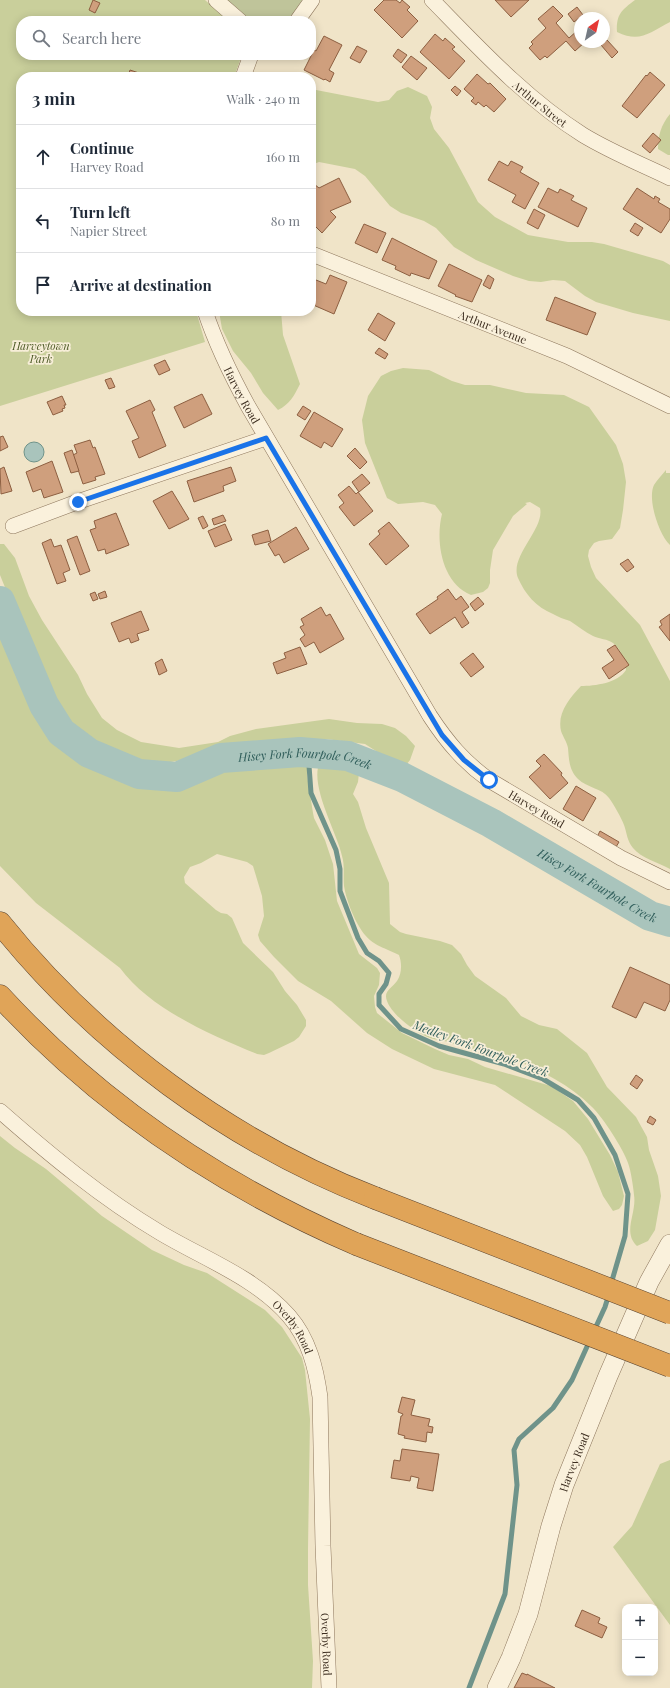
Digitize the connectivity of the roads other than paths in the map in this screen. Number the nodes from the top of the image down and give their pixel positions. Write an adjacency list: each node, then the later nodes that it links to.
1 (216, 0): 4 (street)
2 (312, 0): 5 (street)
3 (432, 0): 8 (street, Arthur Street)
4 (234, 16)
5 (301, 16)
6 (249, 60): 7 (street)
7 (245, 72)
8 (670, 178)
9 (316, 256): 11 (street, Arthur Avenue)
10 (207, 316): 12 (street, Harvey Road)
11 (670, 406)
12 (266, 438): 13 (street); 14 (street, Harvey Road)
13 (13, 526)
14 (670, 882)
15 (0, 923): 19 (highway, bridge)
16 (0, 996): 20 (highway, bridge)
17 (0, 1111): 21 (street, Overby Road)
18 (670, 1244): 22 (street, Harvey Road)
19 (670, 1313)
20 (670, 1366)
21 (329, 1688)
22 (497, 1688)

